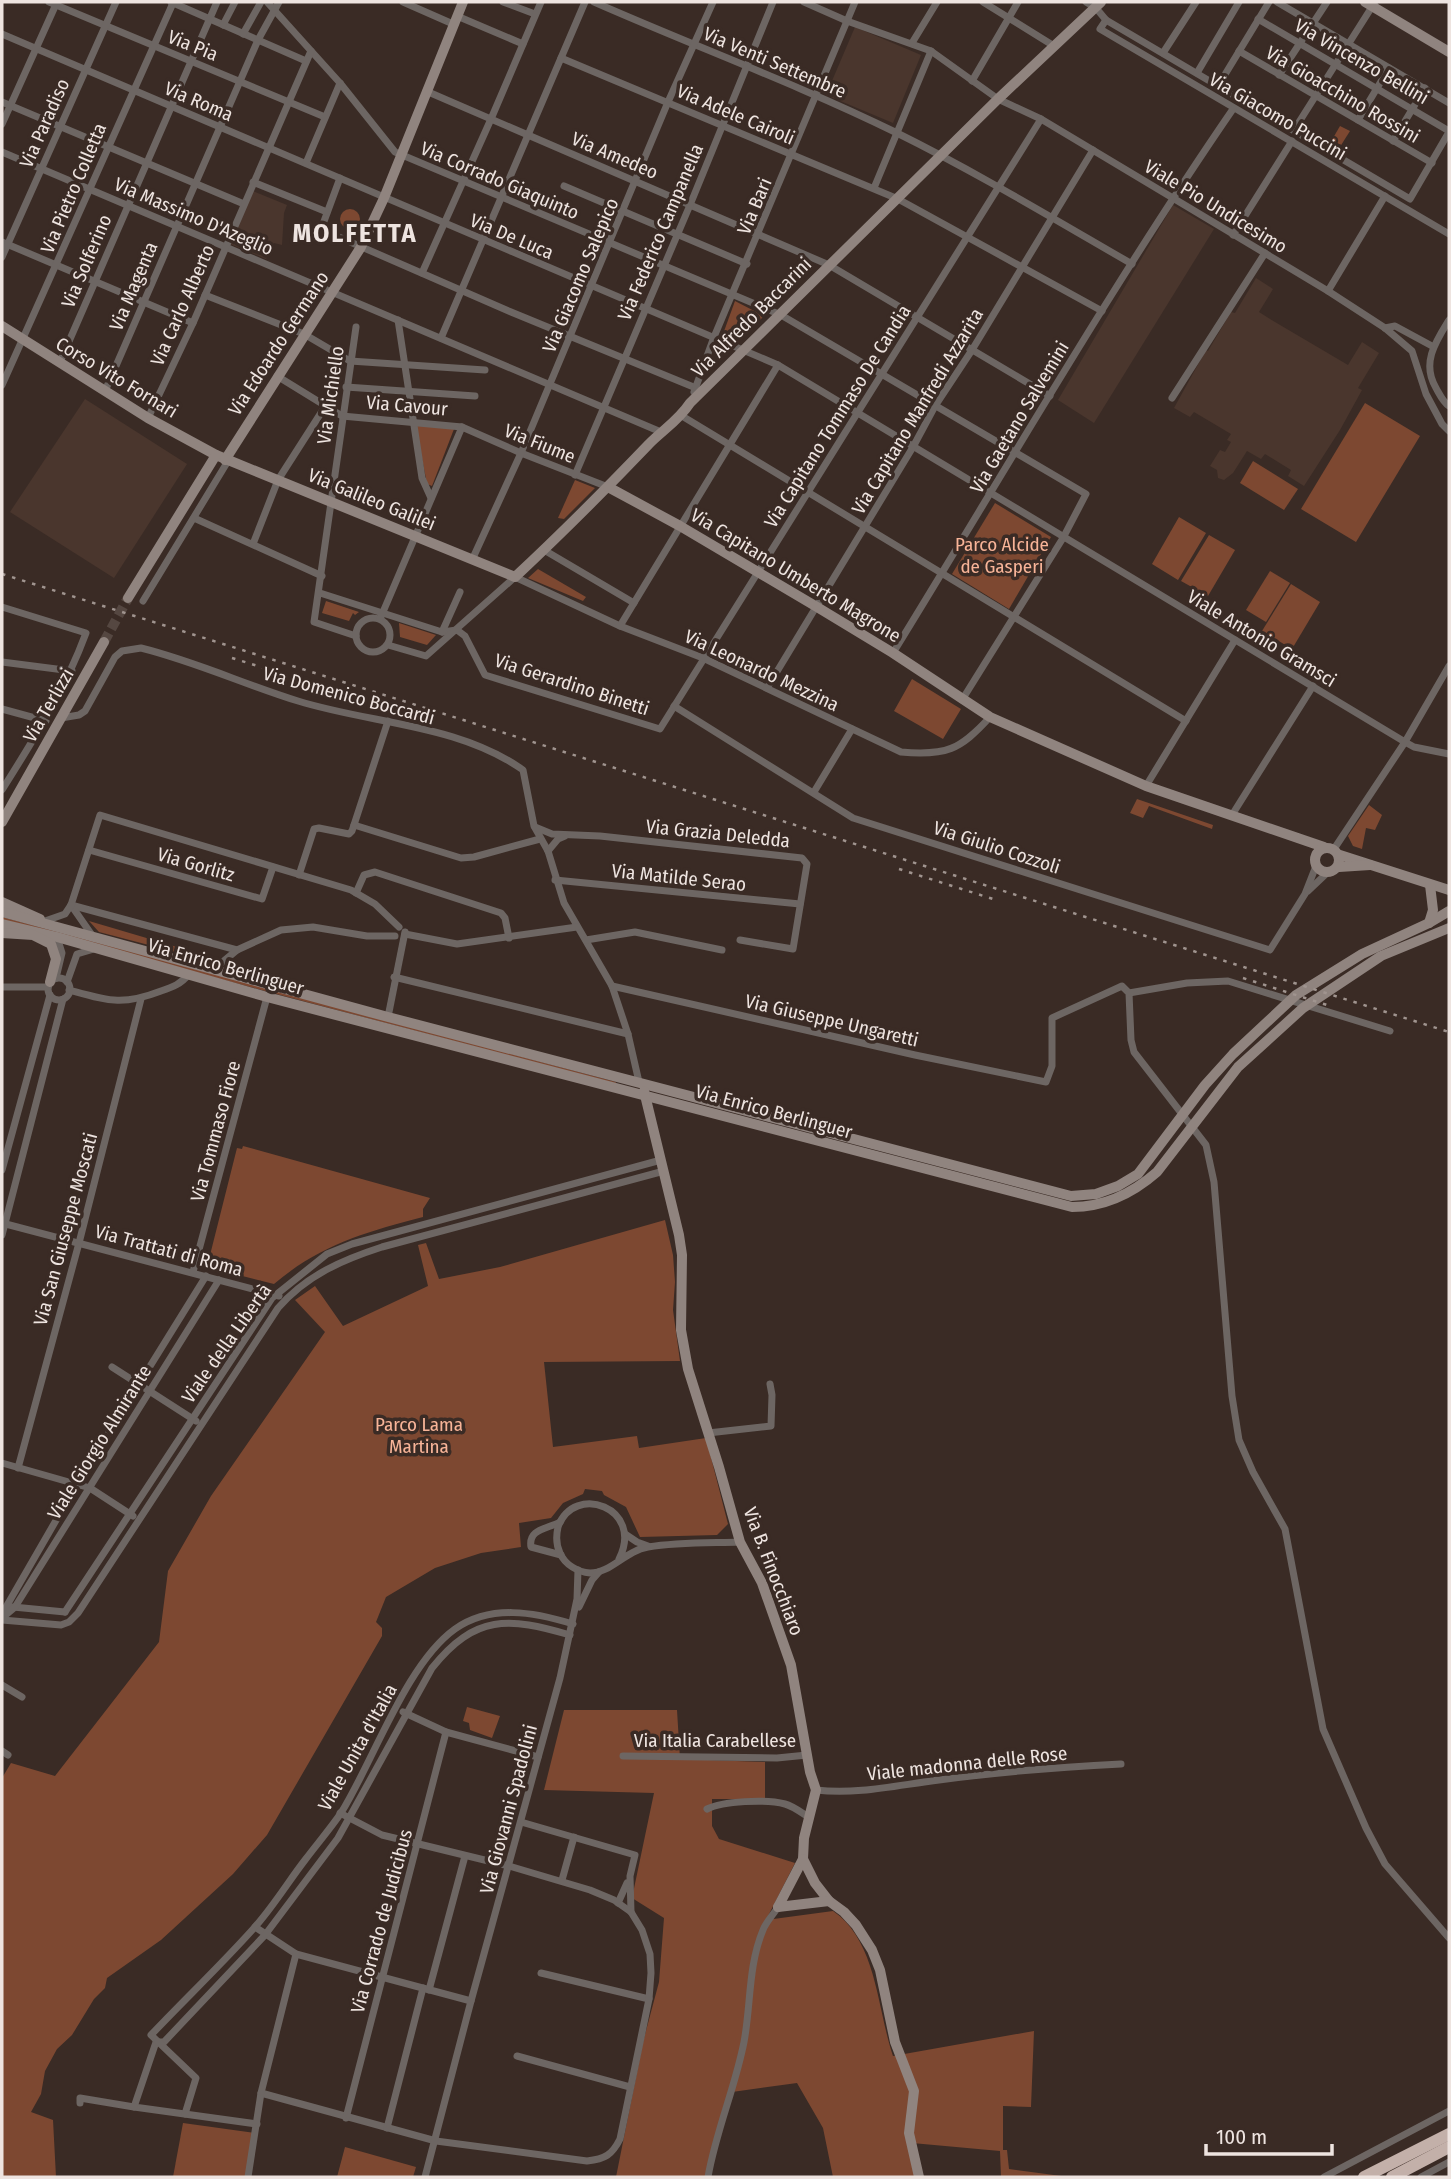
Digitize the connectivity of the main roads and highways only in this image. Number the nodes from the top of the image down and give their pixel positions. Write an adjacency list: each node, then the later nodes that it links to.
1 (1449, 2134): 3 (highway)
2 (1449, 2147): 4 (highway)
3 (1364, 2177)
4 (1392, 2177)

